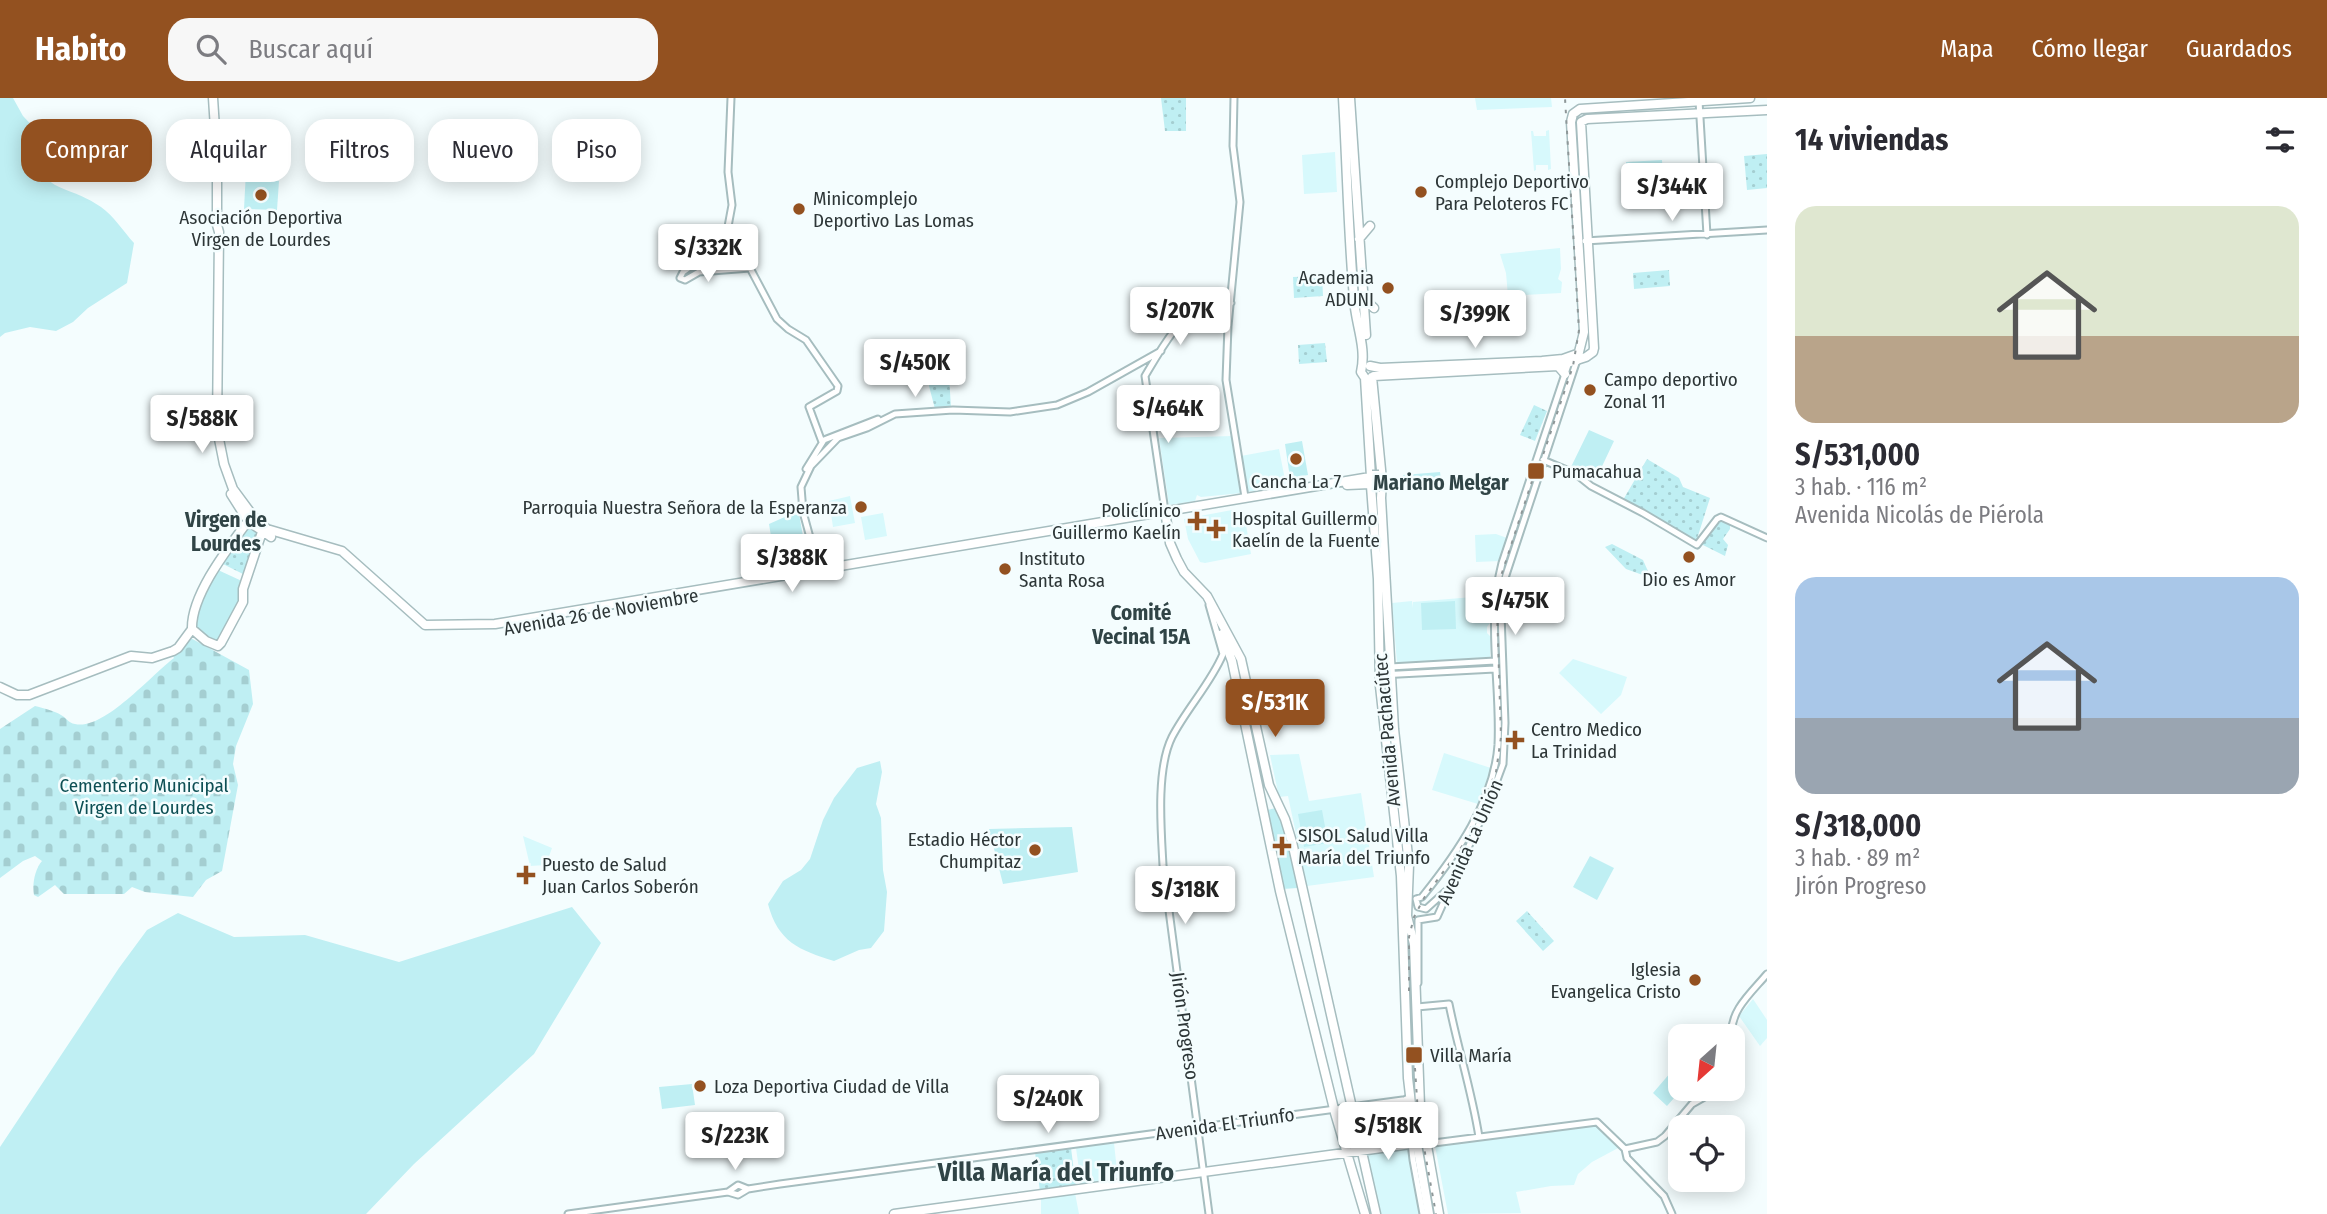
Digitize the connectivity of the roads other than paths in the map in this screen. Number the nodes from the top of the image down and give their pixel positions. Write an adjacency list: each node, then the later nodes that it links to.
1 (213, 98): 39 (main road, Avenida 26 de Noviembre)
2 (733, 98): 33 (street)
3 (1234, 98): 21 (street)
4 (1343, 98): 12 (main road, Avenida Pachacútec)
5 (1350, 98): 12 (main road, Avenida Pachacútec)
6 (1750, 98): 7 (main road)
7 (1700, 100): 9 (street); 11 (main road)
8 (1767, 110): 9 (main road)
9 (1701, 114): 10 (main road); 17 (street)
10 (1582, 121): 11 (main road); 19 (main road)
11 (1571, 122): 19 (main road)
12 (1350, 147): 14 (main road, Avenida Pachacútec); 18 (main road, Avenida Pachacútec)
13 (1340, 194): 14 (main road)
14 (1349, 212): 24 (main road, Avenida Pachacútec)
15 (1370, 226): 18 (main road)
16 (1767, 232): 17 (street)
17 (1709, 235): 19 (street)
18 (1359, 239): 20 (main road, Avenida Pachacútec)
19 (1583, 243): 25 (main road); 27 (main road)
20 (1363, 298): 22 (main road); 30 (main road, Avenida Pachacútec)
21 (1231, 303): 26 (street); 37 (street)
22 (1374, 308)
23 (1347, 318): 24 (main road)
24 (1360, 325): 30 (main road, Avenida Pachacútec)
25 (1593, 344): 27 (main road); 27 (main road)
26 (1161, 351): 32 (street); 38 (street)
27 (1578, 355): 28 (main road); 29 (main road); 31 (street, Avenida La Unión); 34 (street, Avenida La Unión)
28 (1512, 366): 29 (main road); 30 (main road)
29 (1558, 366): 31 (main road)
30 (1369, 374): 35 (main road, Avenida Pachacútec); 43 (main road, Avenida Pachacútec)
31 (1564, 374): 50 (street, Avenida La Unión)
32 (888, 416): 33 (street); 36 (street)
33 (822, 442): 36 (street)
34 (1544, 460): 41 (street); 57 (street, Avenida La Unión)
35 (1375, 481): 37 (main road, Avenida 26 de Noviembre); 38 (main road, Avenida 26 de Noviembre); 43 (main road, Avenida Pachacútec)
36 (802, 487): 42 (street)
37 (1245, 497): 38 (main road, Avenida 26 de Noviembre)
38 (1165, 514): 42 (main road, Avenida 26 de Noviembre); 46 (main road)
39 (250, 518): 40 (main road, Avenida 26 de Noviembre); 44 (main road, Avenida 26 de Noviembre); 48 (main road)
40 (262, 532): 44 (main road, Avenida 26 de Noviembre); 48 (main road)
41 (1767, 538)
42 (819, 572): 44 (main road, Avenida 26 de Noviembre)
43 (1382, 580): 47 (main road, Avenida Pachacútec); 49 (main road, Avenida Pachacútec)
44 (381, 589)
45 (1369, 597): 47 (main road)
46 (1210, 603): 67 (main road); 68 (main road); 70 (street, Jirón Progreso)
47 (1379, 606): 49 (main road, Avenida Pachacútec)
48 (192, 629): 54 (main road)
49 (1384, 650): 52 (main road, Avenida Pachacútec); 53 (main road, Avenida Pachacútec)
50 (1495, 661): 51 (street, Avenida La Unión); 52 (street)
51 (1495, 669): 52 (street); 58 (street, Avenida La Unión)
52 (1390, 670): 53 (street); 55 (main road, Avenida Pachacútec)
53 (1379, 671): 56 (main road, Avenida Pachacútec)
54 (0, 687)
55 (1395, 749): 56 (main road); 62 (main road, Avenida Pachacútec)
56 (1386, 751): 65 (main road, Avenida Pachacútec)
57 (1444, 895): 58 (street); 59 (street, Avenida La Unión)
58 (1416, 899): 59 (street)
59 (1442, 905): 60 (street, Avenida La Unión)
60 (1418, 919): 62 (street, Avenida Pachacútec)
61 (1767, 974): 64 (street)
62 (1417, 997): 63 (main road, Avenida Pachacútec)
63 (1417, 1007): 72 (street); 74 (main road, Avenida Pachacútec)
64 (1734, 1024)
65 (1408, 1099): 67 (street, Avenida El Triunfo); 69 (main road, Avenida Pachacútec); 71 (street, Avenida Pachacútec)
66 (1697, 1101): 75 (street)
67 (1352, 1107): 68 (street, Avenida El Triunfo); 76 (main road)
68 (1334, 1110): 70 (street, Avenida El Triunfo); 77 (main road)
69 (1413, 1119): 71 (main road); 80 (main road, Avenida Pachacútec)
70 (1200, 1128): 78 (street, Jirón Progreso); 81 (street, Avenida El Triunfo)
71 (1409, 1128): 73 (street, Avenida Pachacútec)
72 (1479, 1137): 74 (street); 75 (street)
73 (1411, 1144): 76 (main road); 79 (street, Avenida Pachacútec)
74 (1426, 1144): 86 (main road, Avenida Pachacútec)
75 (1625, 1149): 87 (street)
76 (1362, 1151): 77 (main road); 85 (main road)
77 (1346, 1153): 78 (main road); 84 (main road)
78 (1205, 1172): 82 (main road); 83 (street, Jirón Progreso)
79 (1421, 1203): 80 (main road)
80 (1427, 1212)
81 (568, 1214)
82 (894, 1214)
83 (1209, 1214)
84 (1365, 1214)
85 (1376, 1214)
86 (1439, 1214)
87 (1672, 1214)

